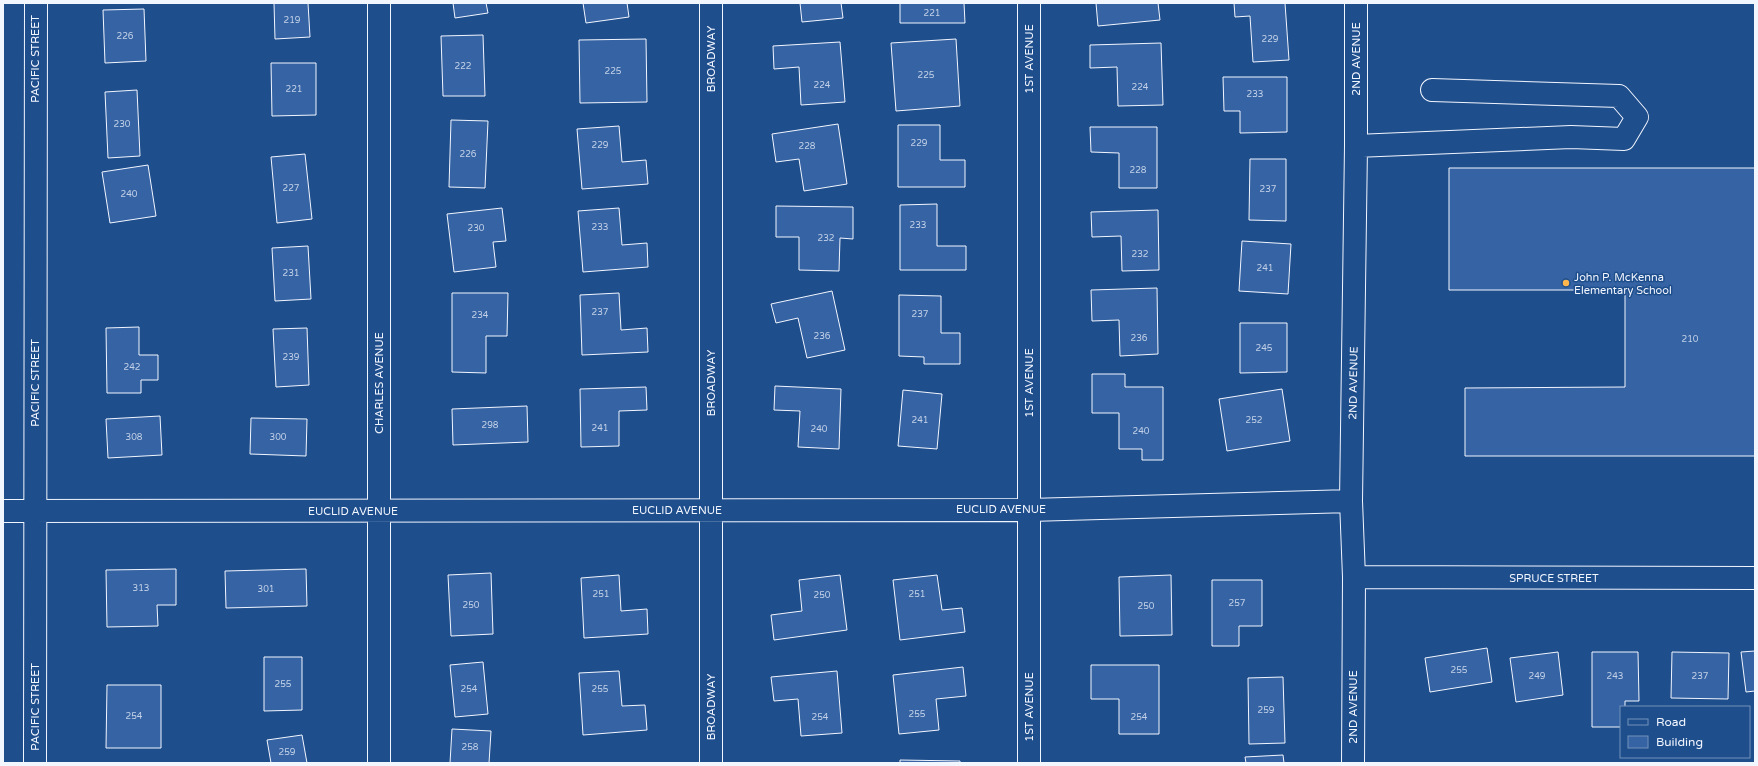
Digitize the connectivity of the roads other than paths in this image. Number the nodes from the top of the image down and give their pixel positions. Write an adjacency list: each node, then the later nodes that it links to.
1 (36, 3): 13 (street, PACIFIC STREET)
2 (379, 3): 9 (street, CHARLES AVENUE)
3 (711, 3): 10 (street, BROADWAY)
4 (1029, 3): 11 (street, 1ST AVENUE)
5 (1356, 3): 7 (street, 2ND AVENUE)
6 (1432, 90): 7 (street)
7 (1356, 146): 8 (street, 2ND AVENUE)
8 (1351, 501): 11 (street, EUCLID AVENUE); 14 (street, 2ND AVENUE)
9 (379, 510): 10 (street, EUCLID AVENUE); 13 (street, EUCLID AVENUE); 17 (street, CHARLES AVENUE)
10 (711, 510): 11 (street, EUCLID AVENUE); 18 (street, BROADWAY)
11 (1029, 510): 19 (street, 1ST AVENUE)
12 (3, 511): 13 (street, EUCLID AVENUE)
13 (35, 511): 16 (street, PACIFIC STREET)
14 (1354, 578): 15 (street, SPRUCE STREET); 20 (street, 2ND AVENUE)
15 (1755, 578)
16 (35, 763)
17 (379, 763)
18 (711, 763)
19 (1029, 763)
20 (1353, 763)

